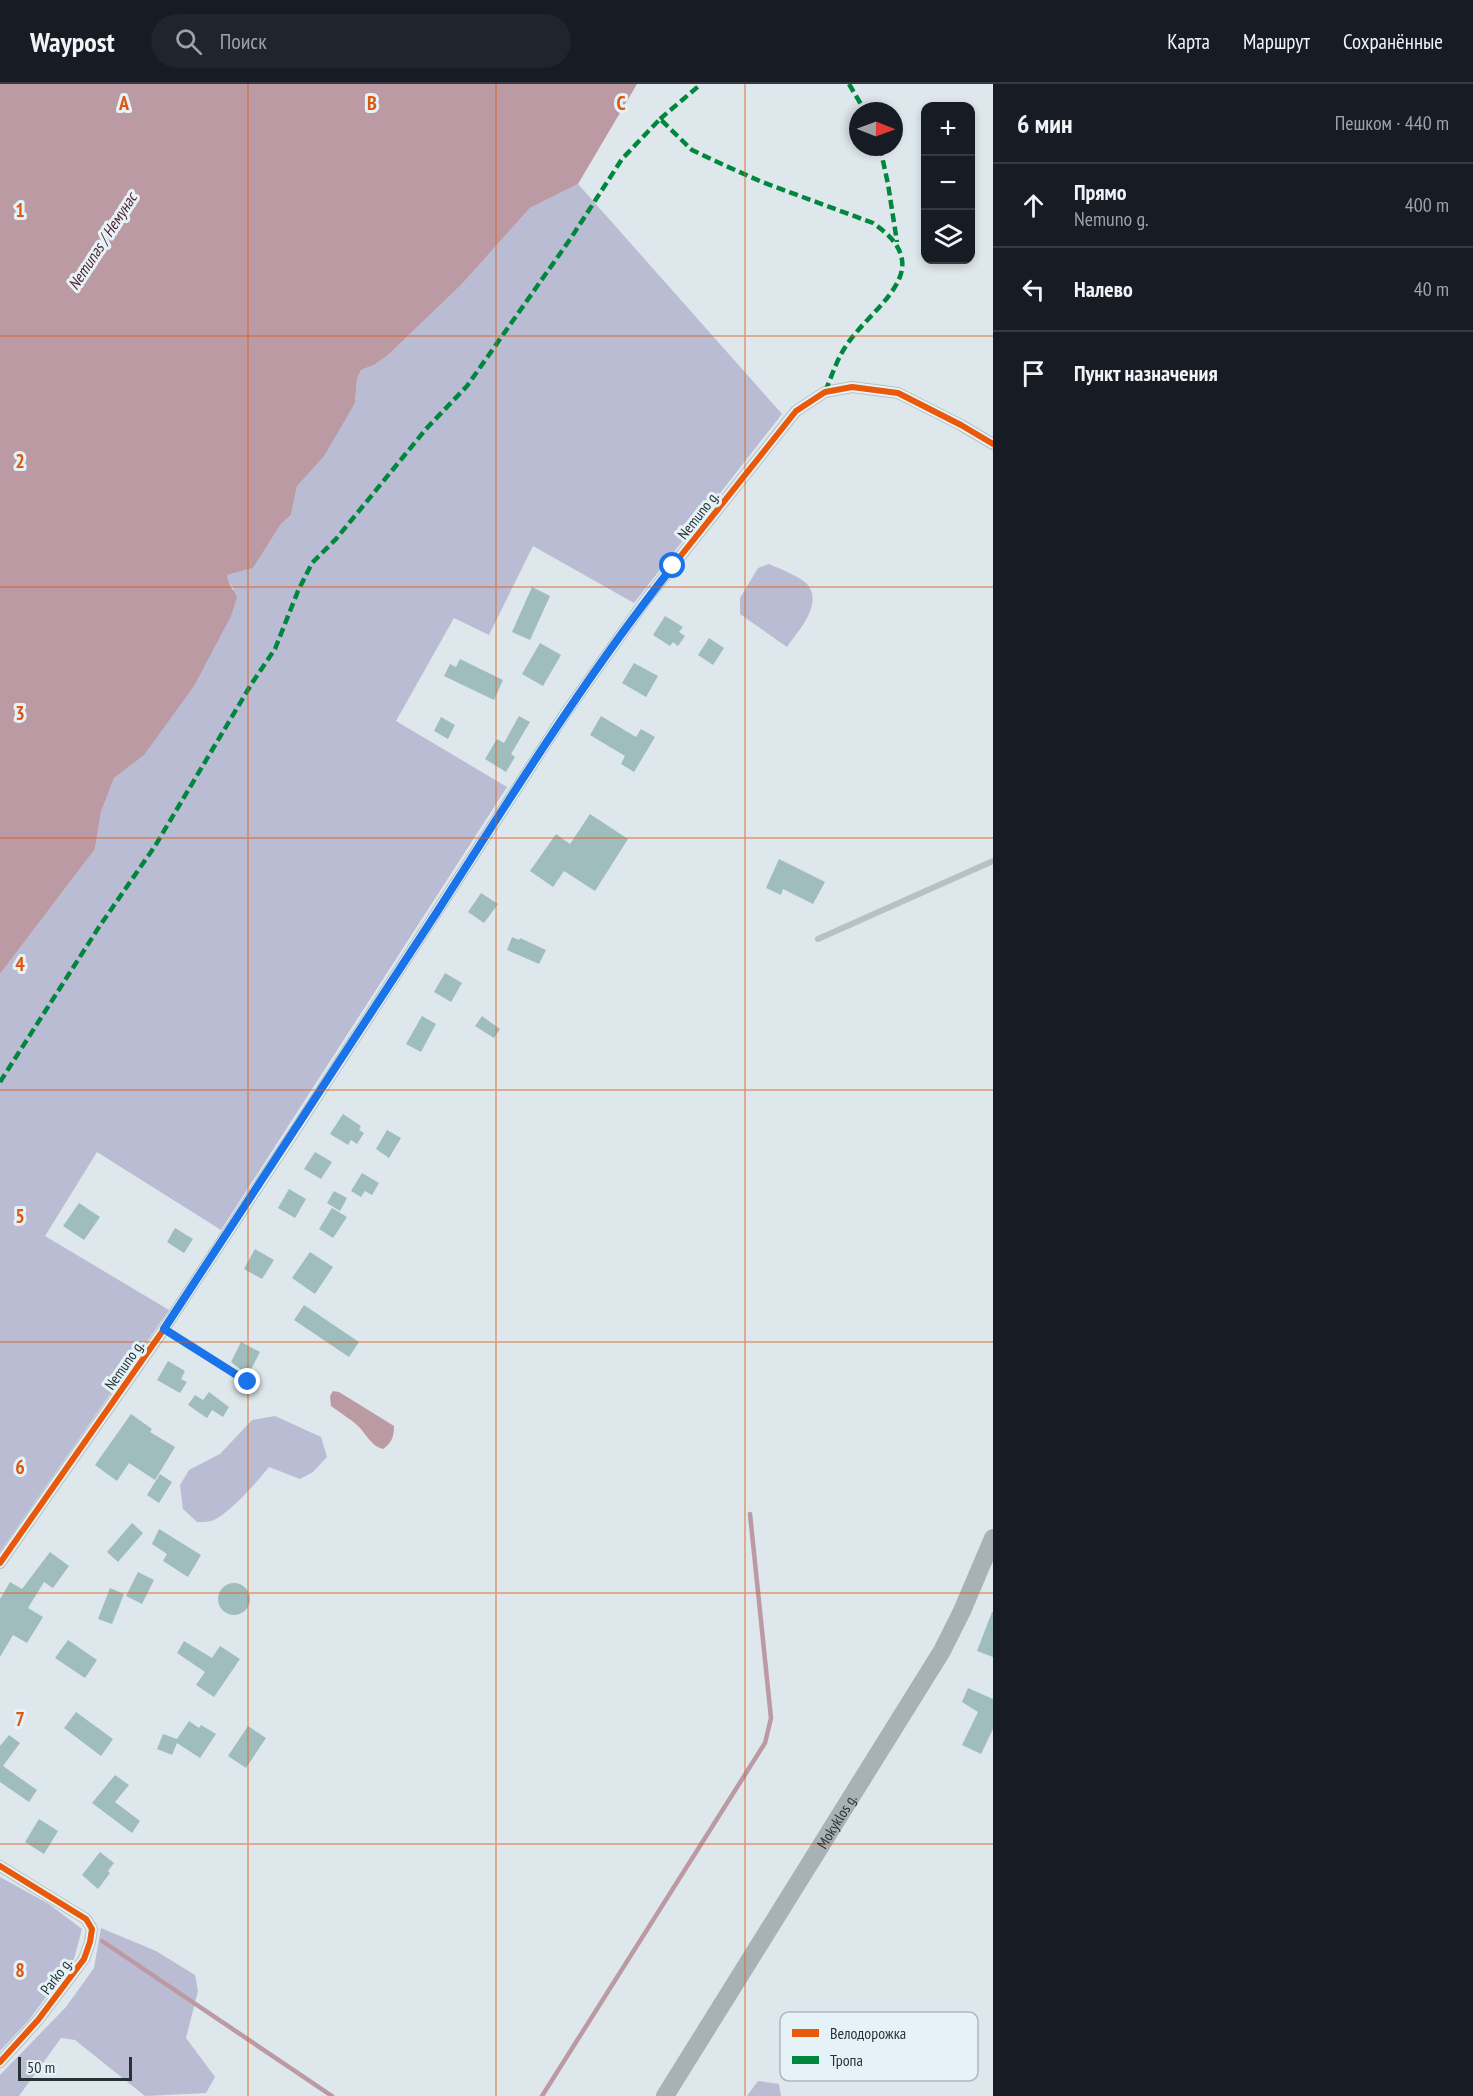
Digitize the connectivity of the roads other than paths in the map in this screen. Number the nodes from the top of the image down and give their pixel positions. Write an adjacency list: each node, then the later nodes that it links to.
1 (993, 444): 4 (street, Nemuno g.)
2 (993, 861): 3 (lane)
3 (818, 939)
4 (164, 1329): 5 (lane); 7 (street, Nemuno g.)
5 (248, 1382)
6 (993, 1538): 10 (main road, Mokyklos g.)
7 (0, 1563)
8 (0, 1866): 9 (street, Parko g.)
9 (0, 2062)
10 (665, 2096)

